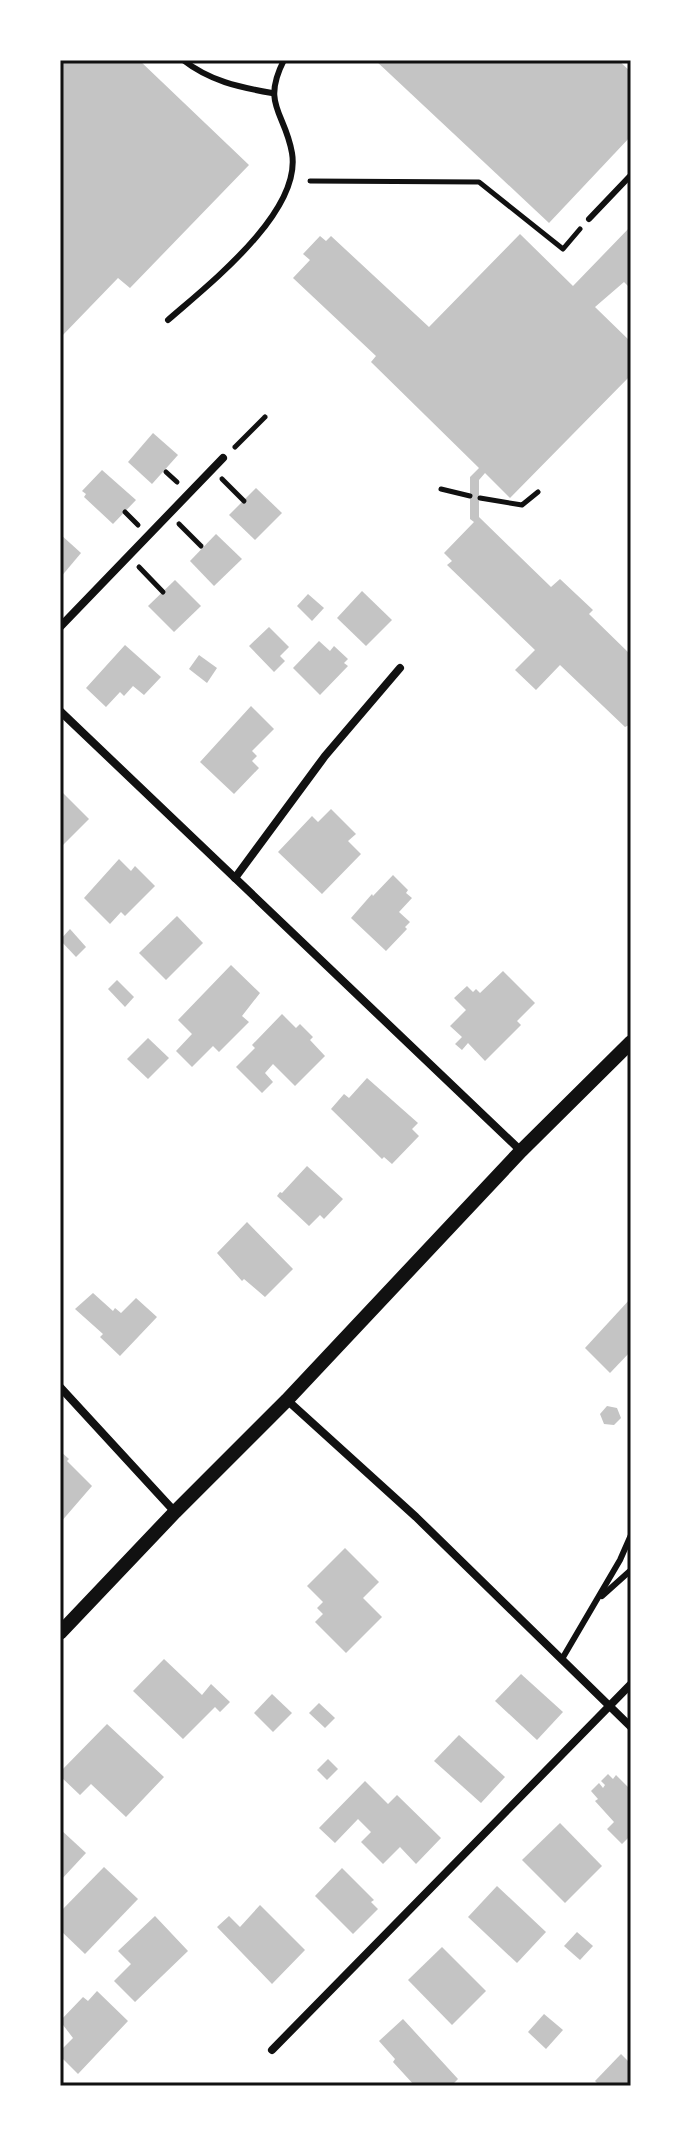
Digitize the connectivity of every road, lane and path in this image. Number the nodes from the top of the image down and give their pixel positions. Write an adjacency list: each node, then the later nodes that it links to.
1 (183, 60): 3 (lane)
2 (284, 60): 3 (lane)
3 (272, 93): 7 (lane)
4 (631, 175): 6 (lane)
5 (310, 181): 6 (path)
6 (589, 219)
7 (168, 320)
8 (265, 417): 9 (path)
9 (223, 458): 10 (street)
10 (212, 470): 15 (path); 16 (street)
11 (441, 489): 13 (path)
12 (538, 492): 14 (path)
13 (470, 496)
14 (480, 498)
15 (244, 501)
16 (169, 514): 17 (path); 18 (street)
17 (201, 546)
18 (129, 556): 19 (path); 20 (street)
19 (163, 592)
20 (60, 627)
21 (400, 668): 23 (street)
22 (60, 711): 23 (street)
23 (235, 878): 25 (street)
24 (631, 1042): 25 (street)
25 (521, 1151): 27 (street)
26 (60, 1387): 28 (street)
27 (287, 1400): 28 (street); 33 (street)
28 (175, 1512): 32 (street)
29 (631, 1535): 31 (lane)
30 (631, 1570): 31 (lane)
31 (596, 1601): 33 (lane)
32 (60, 1633)
33 (562, 1659): 35 (street)
34 (631, 1684): 35 (street)
35 (610, 1706): 36 (street); 37 (street)
36 (631, 1727)
37 (272, 2050)

